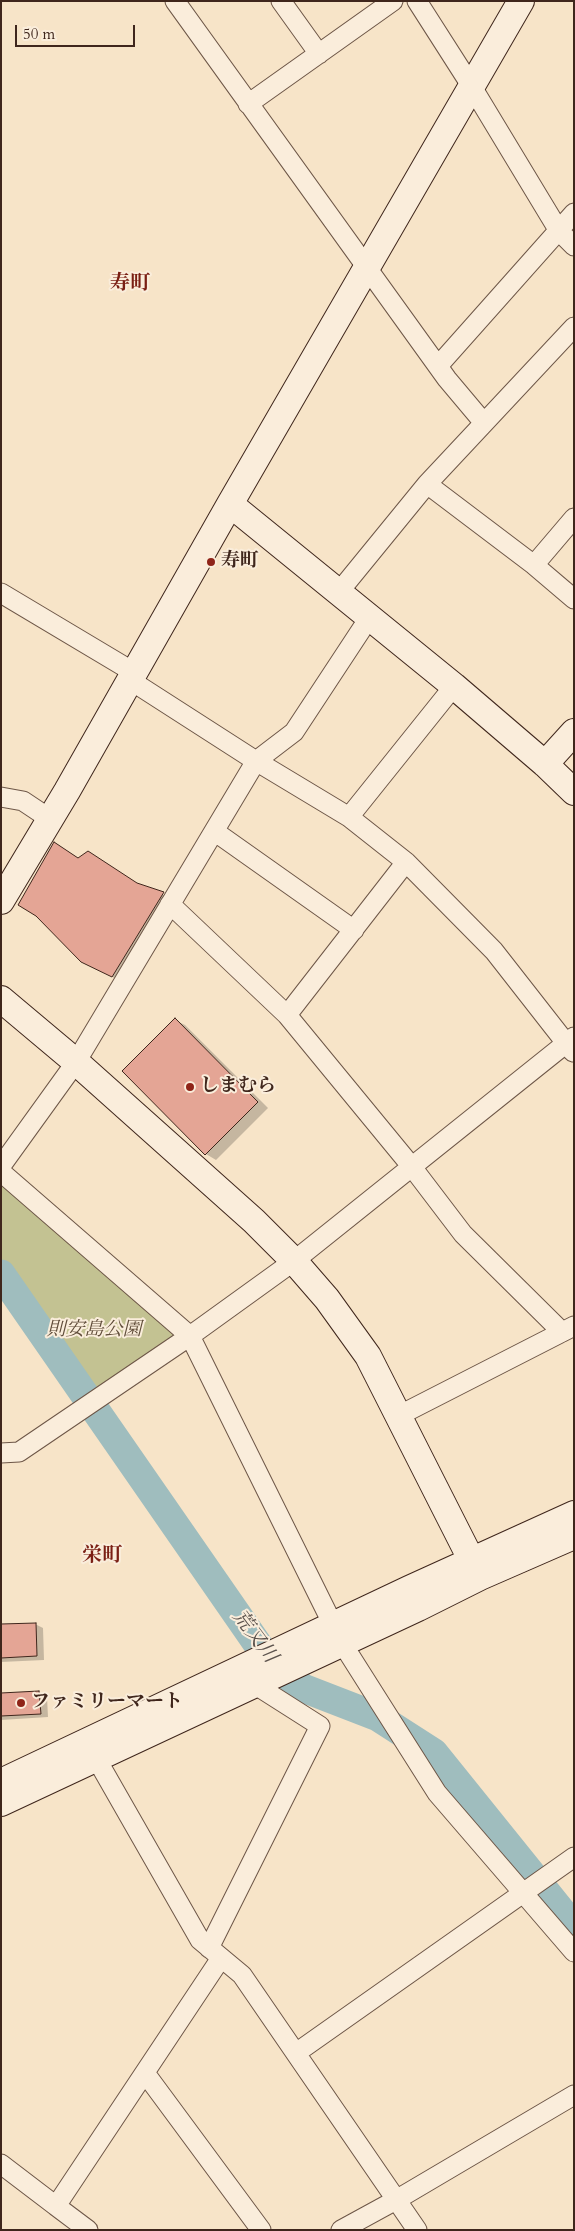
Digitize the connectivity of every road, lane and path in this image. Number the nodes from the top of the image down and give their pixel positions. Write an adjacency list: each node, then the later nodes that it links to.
1 (175, 1): 8 (street)
2 (281, 1): 6 (street)
3 (394, 1): 6 (street)
4 (417, 1): 7 (street)
5 (521, 1): 7 (street)
6 (319, 54): 8 (street)
7 (472, 86): 10 (street); 12 (street)
8 (248, 104): 12 (street)
9 (574, 213): 10 (street)
10 (559, 231): 11 (street); 14 (street)
11 (574, 246)
12 (366, 268): 14 (street); 17 (street)
13 (574, 327): 15 (street)
14 (438, 366): 15 (street)
15 (484, 423): 16 (street)
16 (428, 484): 19 (street); 21 (street)
17 (230, 504): 21 (street); 24 (street)
18 (574, 518): 19 (street)
19 (534, 565): 22 (street)
20 (1, 593): 24 (street)
21 (338, 593): 23 (street)
22 (574, 599)
23 (369, 618): 25 (street); 27 (street)
24 (132, 677): 27 (street); 32 (street)
25 (454, 686): 28 (street); 31 (street)
26 (574, 732): 28 (street)
27 (256, 761): 31 (street); 33 (street)
28 (545, 764): 29 (street)
29 (574, 792)
30 (1, 797): 32 (street)
31 (349, 817): 34 (street)
32 (50, 820): 35 (street)
33 (214, 831): 36 (street); 37 (street)
34 (406, 862): 37 (street); 40 (street)
35 (1, 901)
36 (170, 904): 39 (street); 41 (street)
37 (354, 930): 39 (street)
38 (1, 999): 41 (street)
39 (287, 1015): 43 (street)
40 (571, 1044): 43 (street)
41 (76, 1062): 42 (street); 45 (street)
42 (1, 1166)
43 (412, 1167): 45 (street); 46 (street)
44 (1, 1172): 47 (street)
45 (294, 1262): 47 (street); 48 (street)
46 (568, 1329): 48 (street)
47 (190, 1336): 49 (street); 53 (street)
48 (400, 1415): 52 (street)
49 (1, 1453)
50 (574, 1514): 52 (street)
51 (574, 1536): 52 (street)
52 (476, 1569): 53 (street)
53 (338, 1634): 54 (street); 56 (street); 59 (street)
54 (254, 1684): 55 (street); 61 (street)
55 (96, 1758): 57 (street); 61 (street)
56 (1, 1782)
57 (1, 1803)
58 (574, 1857): 59 (street)
59 (522, 1893): 60 (street); 62 (street)
60 (574, 1952)
61 (215, 1953): 62 (street); 63 (street)
62 (296, 2053): 66 (street)
63 (144, 2073): 67 (street); 69 (street)
64 (574, 2095): 66 (street)
65 (1, 2164): 67 (street)
66 (396, 2200): 70 (street); 71 (street)
67 (56, 2206): 68 (street)
68 (88, 2230)
69 (261, 2230)
70 (341, 2230)
71 (417, 2230)

